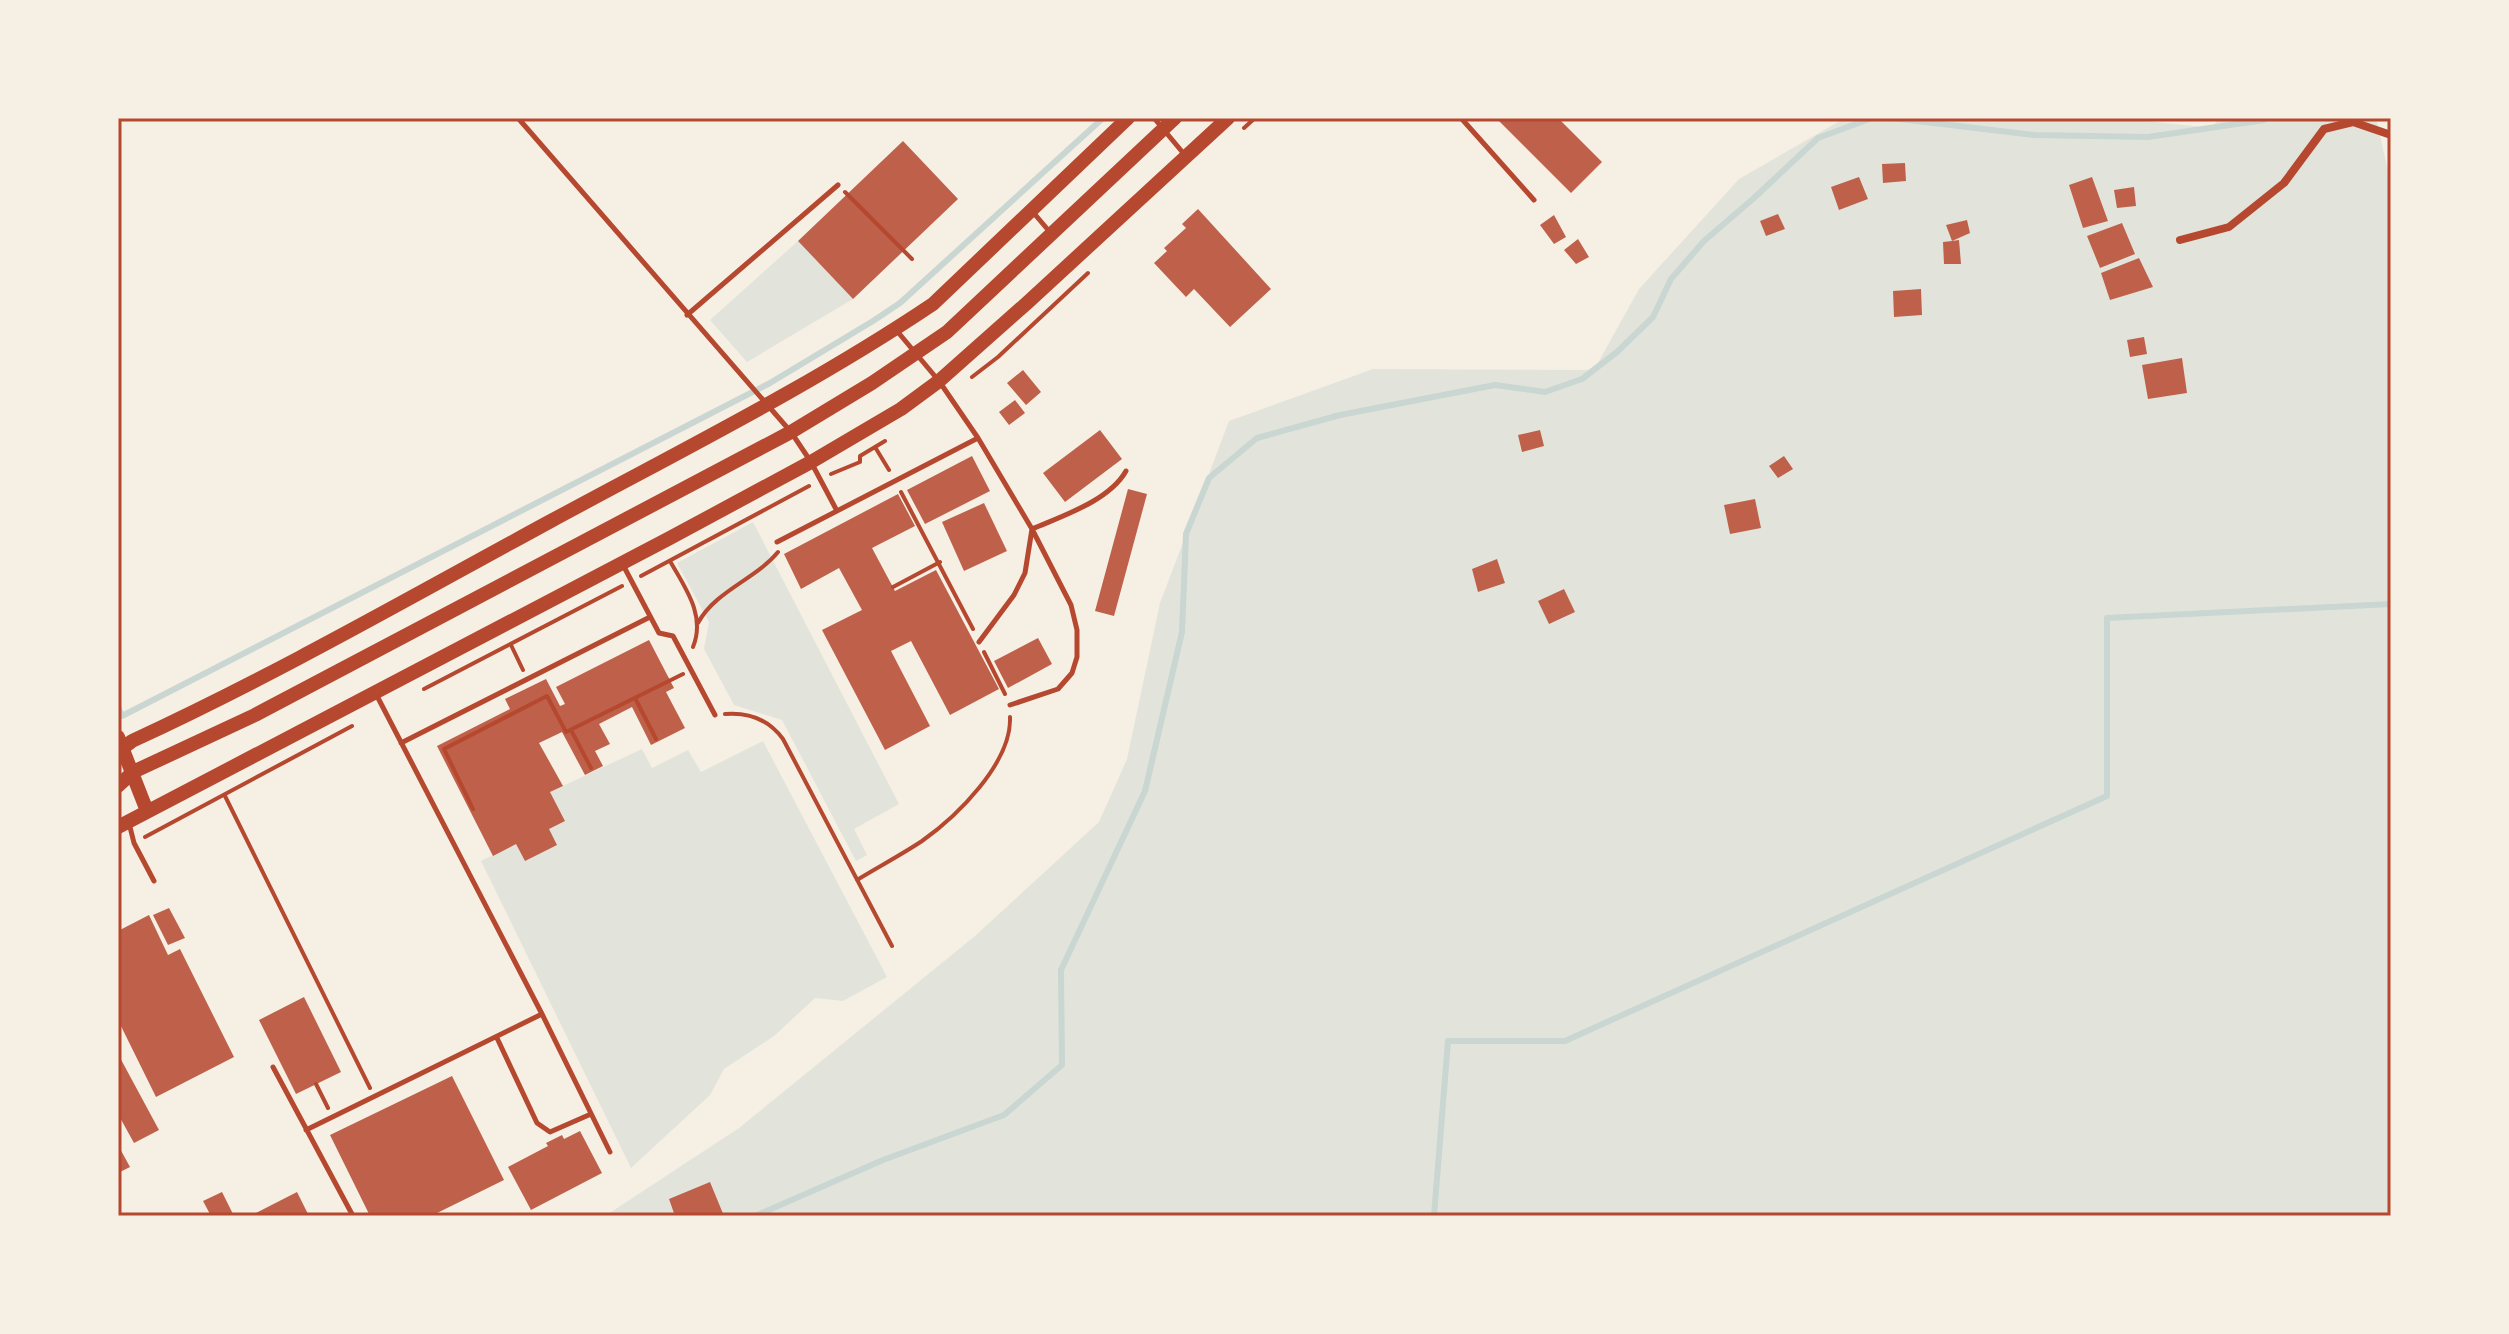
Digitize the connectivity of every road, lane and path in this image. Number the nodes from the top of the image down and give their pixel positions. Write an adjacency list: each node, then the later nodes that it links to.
1 (518, 118): 15 (lane)
2 (1128, 118): 11 (street)
3 (1175, 118): 6 (street)
4 (1228, 118): 8 (street)
5 (1461, 118): 10 (lane)
6 (1159, 124): 8 (lane); 12 (street)
7 (2391, 135): 13 (street)
8 (1186, 157): 18 (street)
9 (838, 185): 14 (path); 15 (lane)
10 (1534, 200)
11 (1032, 211): 12 (lane); 16 (street)
12 (1052, 235): 17 (street)
13 (2180, 240)
14 (912, 259)
15 (687, 315): 19 (lane)
16 (895, 329): 17 (lane); 19 (street)
17 (917, 354): 18 (lane); 21 (street)
18 (939, 381): 20 (street); 22 (lane)
19 (768, 404): 21 (lane); 45 (street)
20 (866, 431): 23 (street); 25 (path)
21 (791, 432): 23 (lane); 48 (street)
22 (978, 438): 25 (lane); 27 (lane)
23 (811, 462): 26 (lane); 32 (street)
24 (1126, 471): 27 (lane)
25 (895, 481): 26 (lane); 31 (path)
26 (837, 511): 28 (lane)
27 (1032, 529): 36 (lane); 41 (lane)
28 (788, 537): 29 (lane); 35 (path)
29 (777, 542)
30 (670, 561): 35 (path)
31 (940, 562): 33 (path); 36 (path)
32 (622, 563): 34 (lane); 39 (street)
33 (893, 587)
34 (650, 617): 37 (lane); 46 (lane)
35 (698, 623): 37 (path)
36 (979, 642): 41 (path)
37 (686, 661): 38 (lane)
38 (691, 670): 40 (path); 42 (lane)
39 (375, 693): 46 (lane); 52 (street)
40 (635, 698): 43 (path); 44 (path)
41 (1010, 705): 54 (path)
42 (715, 715): 54 (path)
43 (571, 730): 47 (path); 51 (path)
44 (656, 739)
45 (121, 743): 48 (street)
46 (401, 743): 57 (lane)
47 (591, 768)
48 (133, 772): 49 (street); 52 (street)
49 (118, 786)
50 (225, 796): 61 (path)
51 (473, 809)
52 (147, 811): 53 (street)
53 (123, 824): 55 (lane)
54 (857, 880): 56 (path)
55 (154, 881)
56 (892, 946)
57 (542, 1014): 58 (lane); 62 (lane)
58 (497, 1038): 61 (lane); 62 (lane)
59 (273, 1067): 64 (lane)
60 (316, 1084): 63 (path)
61 (374, 1097): 63 (lane)
62 (591, 1114): 65 (lane)
63 (333, 1117): 64 (lane)
64 (306, 1130): 66 (lane)
65 (610, 1152)
66 (353, 1216)

